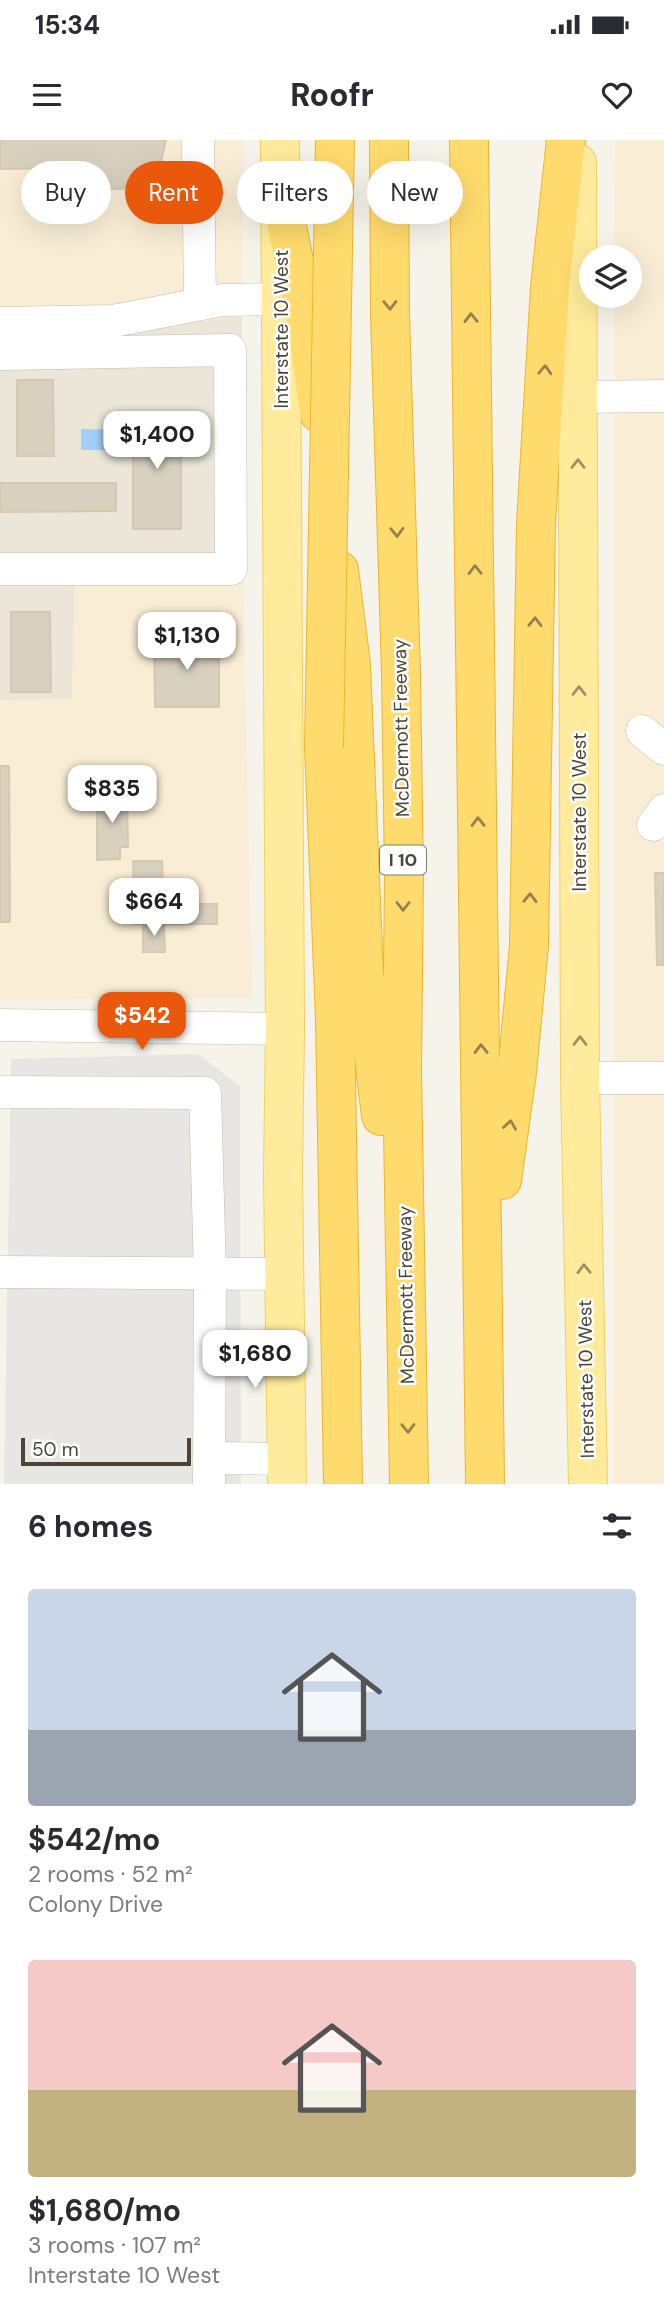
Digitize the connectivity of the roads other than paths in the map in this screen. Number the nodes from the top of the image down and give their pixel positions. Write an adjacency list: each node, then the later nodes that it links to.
1 (198, 140): 12 (street)
2 (280, 140): 8 (main road, Interstate 10 West)
3 (335, 140): 30 (highway, bridge)
4 (390, 140): 27 (highway, McDermott Freeway / I 10, one-way to 27)
5 (469, 140): 26 (highway, one-way to 5)
6 (566, 140): 26 (highway, one-way to 6)
7 (577, 140): 16 (main road, Interstate 10 West)
8 (280, 161)
9 (281, 224): 11 (main road, Interstate 10 West)
10 (287, 224): 27 (highway)
11 (281, 299): 12 (street); 19 (main road, Interstate 10 West)
12 (200, 304): 13 (street)
13 (0, 323)
14 (0, 354): 17 (street)
15 (664, 396): 16 (street)
16 (578, 397): 20 (main road, Interstate 10 West, one-way to 16)
17 (0, 569)
18 (0, 1026): 19 (street)
19 (285, 1029): 25 (main road, Interstate 10 West)
20 (580, 1078): 21 (street); 33 (main road, Interstate 10 West, one-way to 20)
21 (664, 1078)
22 (0, 1092): 24 (street)
23 (0, 1272): 24 (street)
24 (210, 1273): 25 (street); 28 (street)
25 (283, 1274): 29 (main road, Interstate 10 West)
26 (483, 1313): 32 (highway)
27 (406, 1316): 31 (highway, McDermott Freeway / I 10, one-way to 31)
28 (209, 1471): 29 (street)
29 (286, 1471)
30 (343, 1484)
31 (409, 1484)
32 (485, 1484)
33 (588, 1484)

